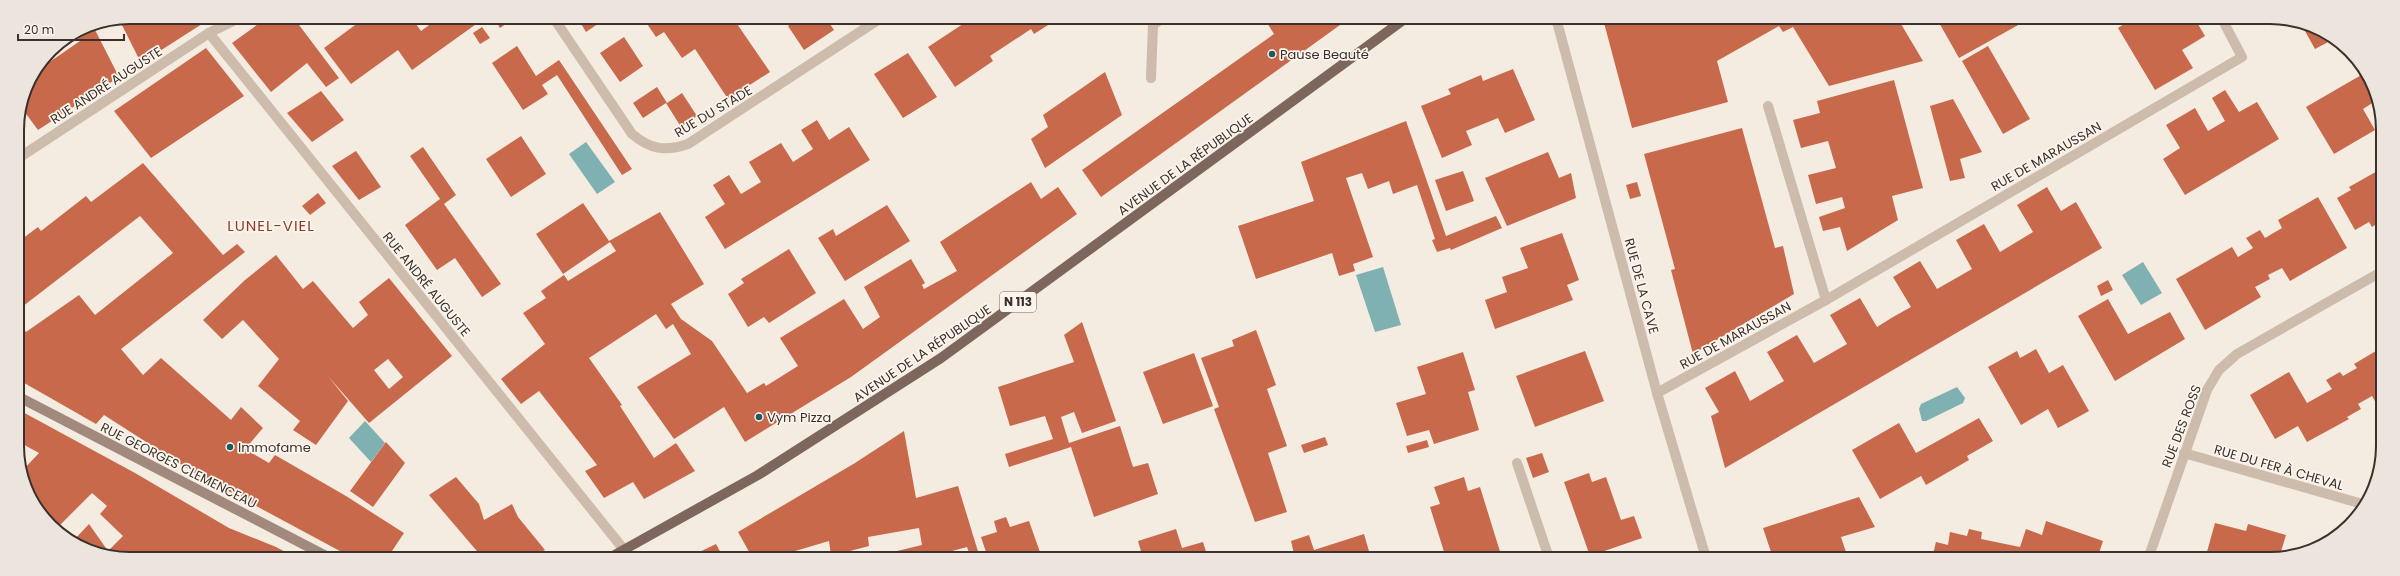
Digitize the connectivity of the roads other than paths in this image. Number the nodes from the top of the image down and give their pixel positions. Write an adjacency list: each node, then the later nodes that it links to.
1 (226, 24): 8 (street, RUE ANDRÉ AUGUSTE)
2 (558, 24): 3 (street, RUE DU STADE)
3 (872, 24)
4 (1154, 24): 9 (street)
5 (1398, 24): 19 (main road, AVENUE DE LA RÉPUBLIQUE / N 113)
6 (1558, 24): 14 (street, RUE DE LA CAVE)
7 (2225, 24): 13 (street, RUE DE MARAUSSAN)
8 (208, 33): 11 (street, RUE ANDRÉ AUGUSTE); 19 (street, RUE ANDRÉ AUGUSTE)
9 (1151, 78)
10 (1768, 106): 13 (street)
11 (24, 154)
12 (2376, 275): 16 (street, RUE DES ROSS)
13 (1826, 300): 14 (street, RUE DE MARAUSSAN)
14 (1657, 393): 22 (street, RUE DE LA CAVE)
15 (24, 400): 20 (street, RUE GEORGES CLEMENCEAU)
16 (2184, 453): 18 (street, RUE DU FER À CHEVAL); 23 (street, RUE DES ROSS)
17 (1516, 463): 21 (street)
18 (2359, 503)
19 (625, 551)
20 (318, 552)
21 (1547, 552)
22 (1704, 552)
23 (2150, 552)

